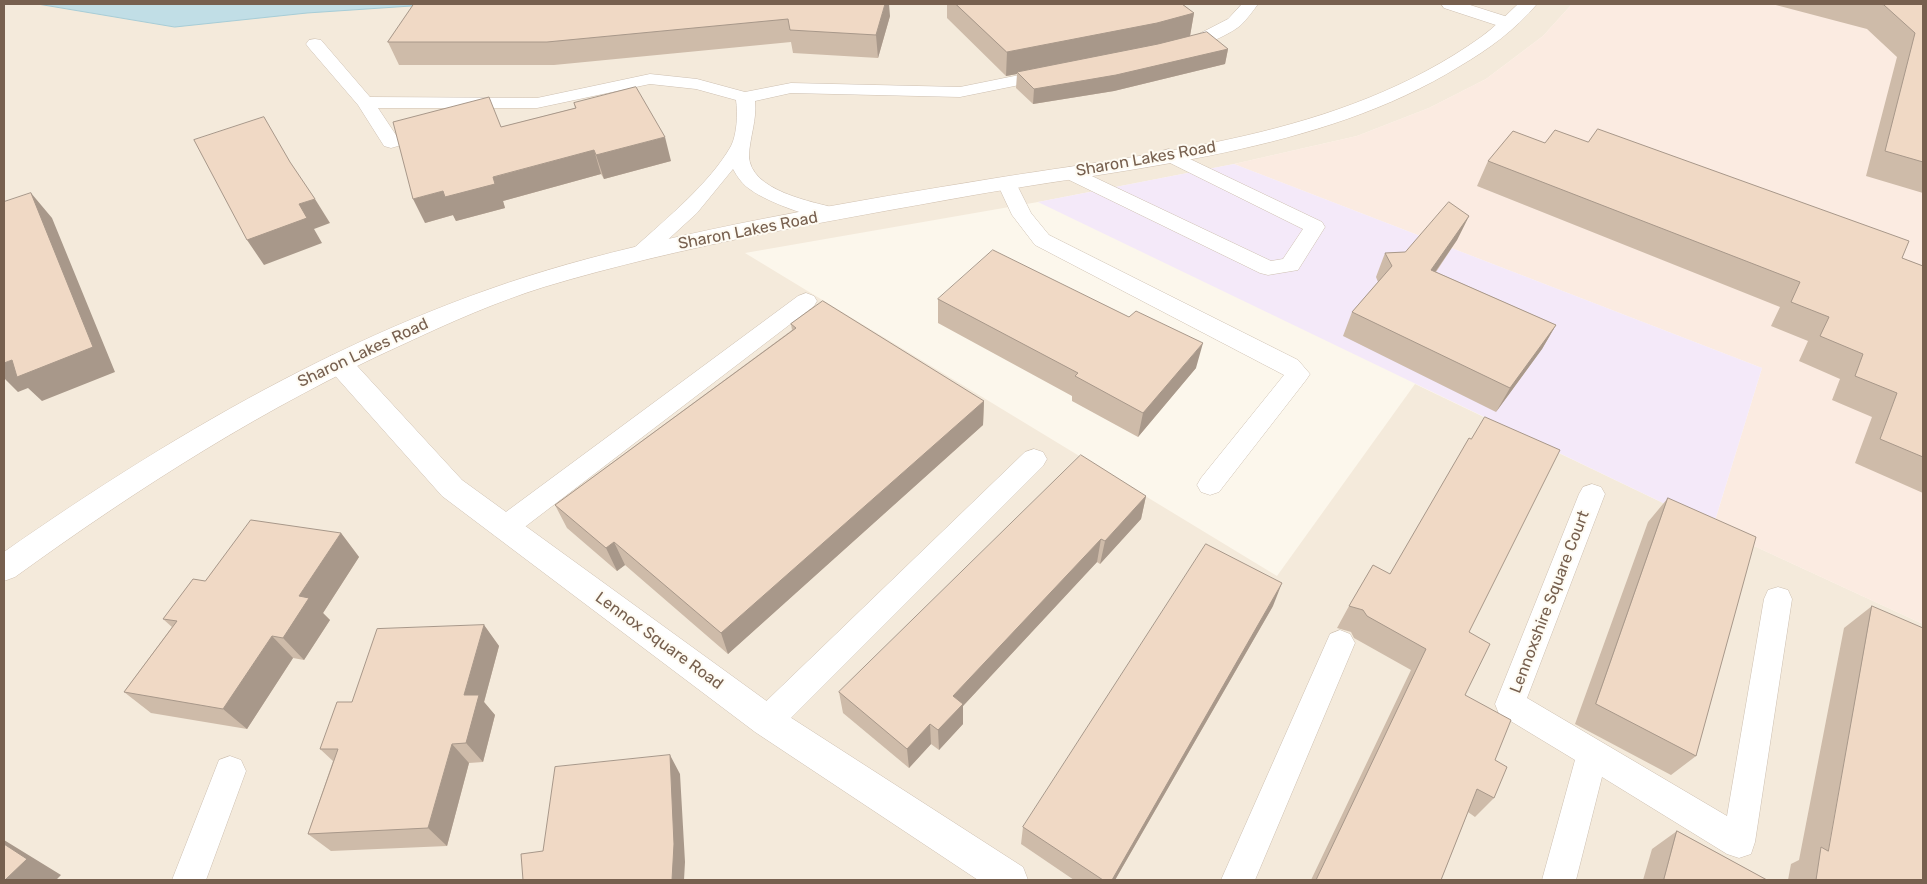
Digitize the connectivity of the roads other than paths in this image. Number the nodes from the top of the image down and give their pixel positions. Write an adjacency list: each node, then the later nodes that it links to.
1 (1250, 4): 6 (lane)
2 (1450, 4): 4 (street)
3 (1528, 4): 4 (street, Sharon Lakes Road)
4 (1508, 23): 14 (street, Sharon Lakes Road)
5 (315, 44): 9 (lane)
6 (1164, 51)
7 (1067, 70): 8 (lane)
8 (745, 97): 10 (lane); 13 (lane)
9 (365, 102): 10 (lane); 12 (lane)
10 (536, 102): 11 (lane)
11 (473, 120)
12 (446, 127)
13 (741, 145): 17 (lane); 18 (lane)
14 (1169, 156): 15 (street, Sharon Lakes Road); 15 (lane)
15 (1070, 172): 16 (street, Sharon Lakes Road)
16 (1007, 183): 17 (street, Sharon Lakes Road); 22 (lane)
17 (833, 214): 18 (street, Sharon Lakes Road)
18 (642, 252): 20 (street, Sharon Lakes Road)
19 (806, 302): 24 (lane)
20 (339, 363): 24 (street, Lennox Square Road); 25 (street, Sharon Lakes Road)
21 (1034, 459): 28 (lane)
22 (1210, 486)
23 (1592, 494): 29 (lane, Lennoxshire Square Court)
24 (504, 528): 28 (street, Lennox Square Road)
25 (4, 568)
26 (1778, 599): 29 (lane, Lennoxshire Square Court)
27 (1340, 643): 33 (lane)
28 (767, 721): 32 (street, Lennox Square Road)
29 (1592, 754): 34 (lane)
30 (230, 771): 31 (lane)
31 (189, 880)
32 (1010, 880)
33 (1238, 880)
34 (1559, 880)

